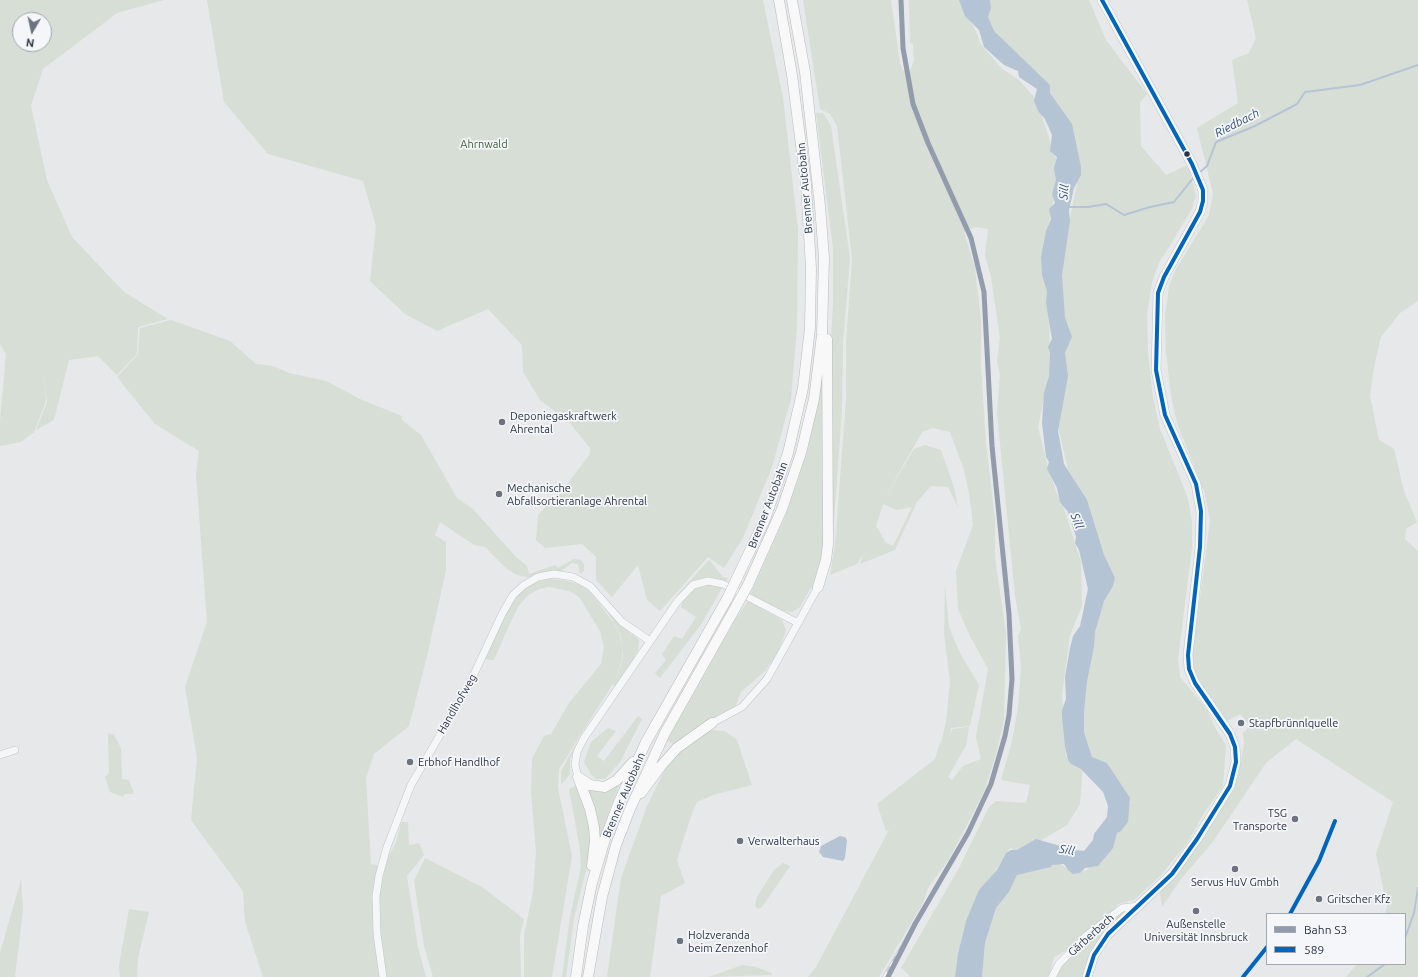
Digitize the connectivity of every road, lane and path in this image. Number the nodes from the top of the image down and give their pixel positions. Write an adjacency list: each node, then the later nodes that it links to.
1 (779, 0): 10 (highway, Brenner Autobahn, bridge)
2 (792, 0): 4 (highway, Brenner Autobahn)
3 (1102, 0): 14 (main road)
4 (823, 301): 5 (highway); 13 (highway, Brenner Autobahn, bridge)
5 (818, 587): 6 (street)
6 (798, 623): 7 (street); 8 (street)
7 (650, 641): 12 (street); 16 (street, Handlhofweg)
8 (712, 723): 13 (highway)
9 (15, 750): 11 (street)
10 (642, 750): 12 (highway); 15 (highway, Brenner Autobahn)
11 (0, 755)
12 (578, 777): 15 (highway)
13 (630, 809): 18 (highway, Brenner Autobahn)
14 (1139, 906): 19 (street, Gärberbach); 20 (main road)
15 (586, 908): 17 (highway, Brenner Autobahn)
16 (383, 977)
17 (576, 977)
18 (588, 977)
19 (1052, 977)
20 (1087, 977)

